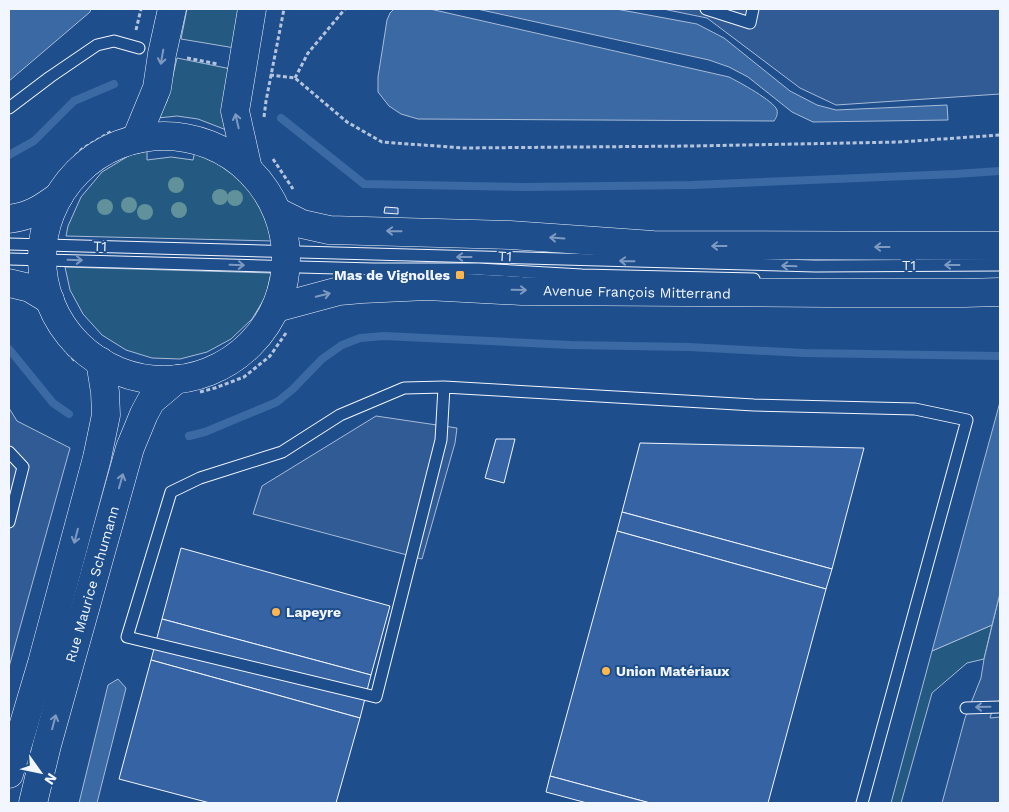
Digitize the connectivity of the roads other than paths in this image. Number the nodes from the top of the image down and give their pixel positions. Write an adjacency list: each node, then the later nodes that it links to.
1 (172, 9): 5 (main road)
2 (252, 9): 8 (main road, one-way to 2)
3 (706, 9): 4 (lane)
4 (753, 9)
5 (151, 51): 6 (lane); 7 (main road, one-way to 7)
6 (9, 108)
7 (136, 139): 8 (main road); 9 (main road)
8 (259, 161): 10 (main road)
9 (59, 196): 11 (main road); 14 (main road)
10 (278, 212): 13 (main road, one-way to 10); 16 (main road)
11 (9, 219)
12 (9, 244): 14 (lane, T1 / T1)
13 (1000, 246)
14 (42, 252): 15 (lane, T1 / T1); 16 (lane, T1 / T1); 21 (main road)
15 (9, 259)
16 (286, 259): 17 (lane, T1 / T1, one-way to 16); 18 (lane, T1 / T1); 22 (main road)
17 (1000, 265)
18 (765, 279)
19 (9, 283): 21 (main road)
20 (1000, 292): 22 (main road, Avenue François Mitterrand, one-way to 20)
21 (50, 300): 23 (main road)
22 (276, 308): 24 (main road)
23 (100, 362): 24 (main road); 30 (main road, Rue Maurice Schumann, one-way to 30)
24 (177, 379): 31 (main road, Rue Maurice Schumann, one-way to 24)
25 (444, 388): 25 (lane); 32 (lane)
26 (9, 452): 27 (lane)
27 (9, 522)
28 (1000, 707): 29 (lane, one-way to 29)
29 (966, 708)
30 (9, 774)
31 (33, 803)
32 (862, 803)

